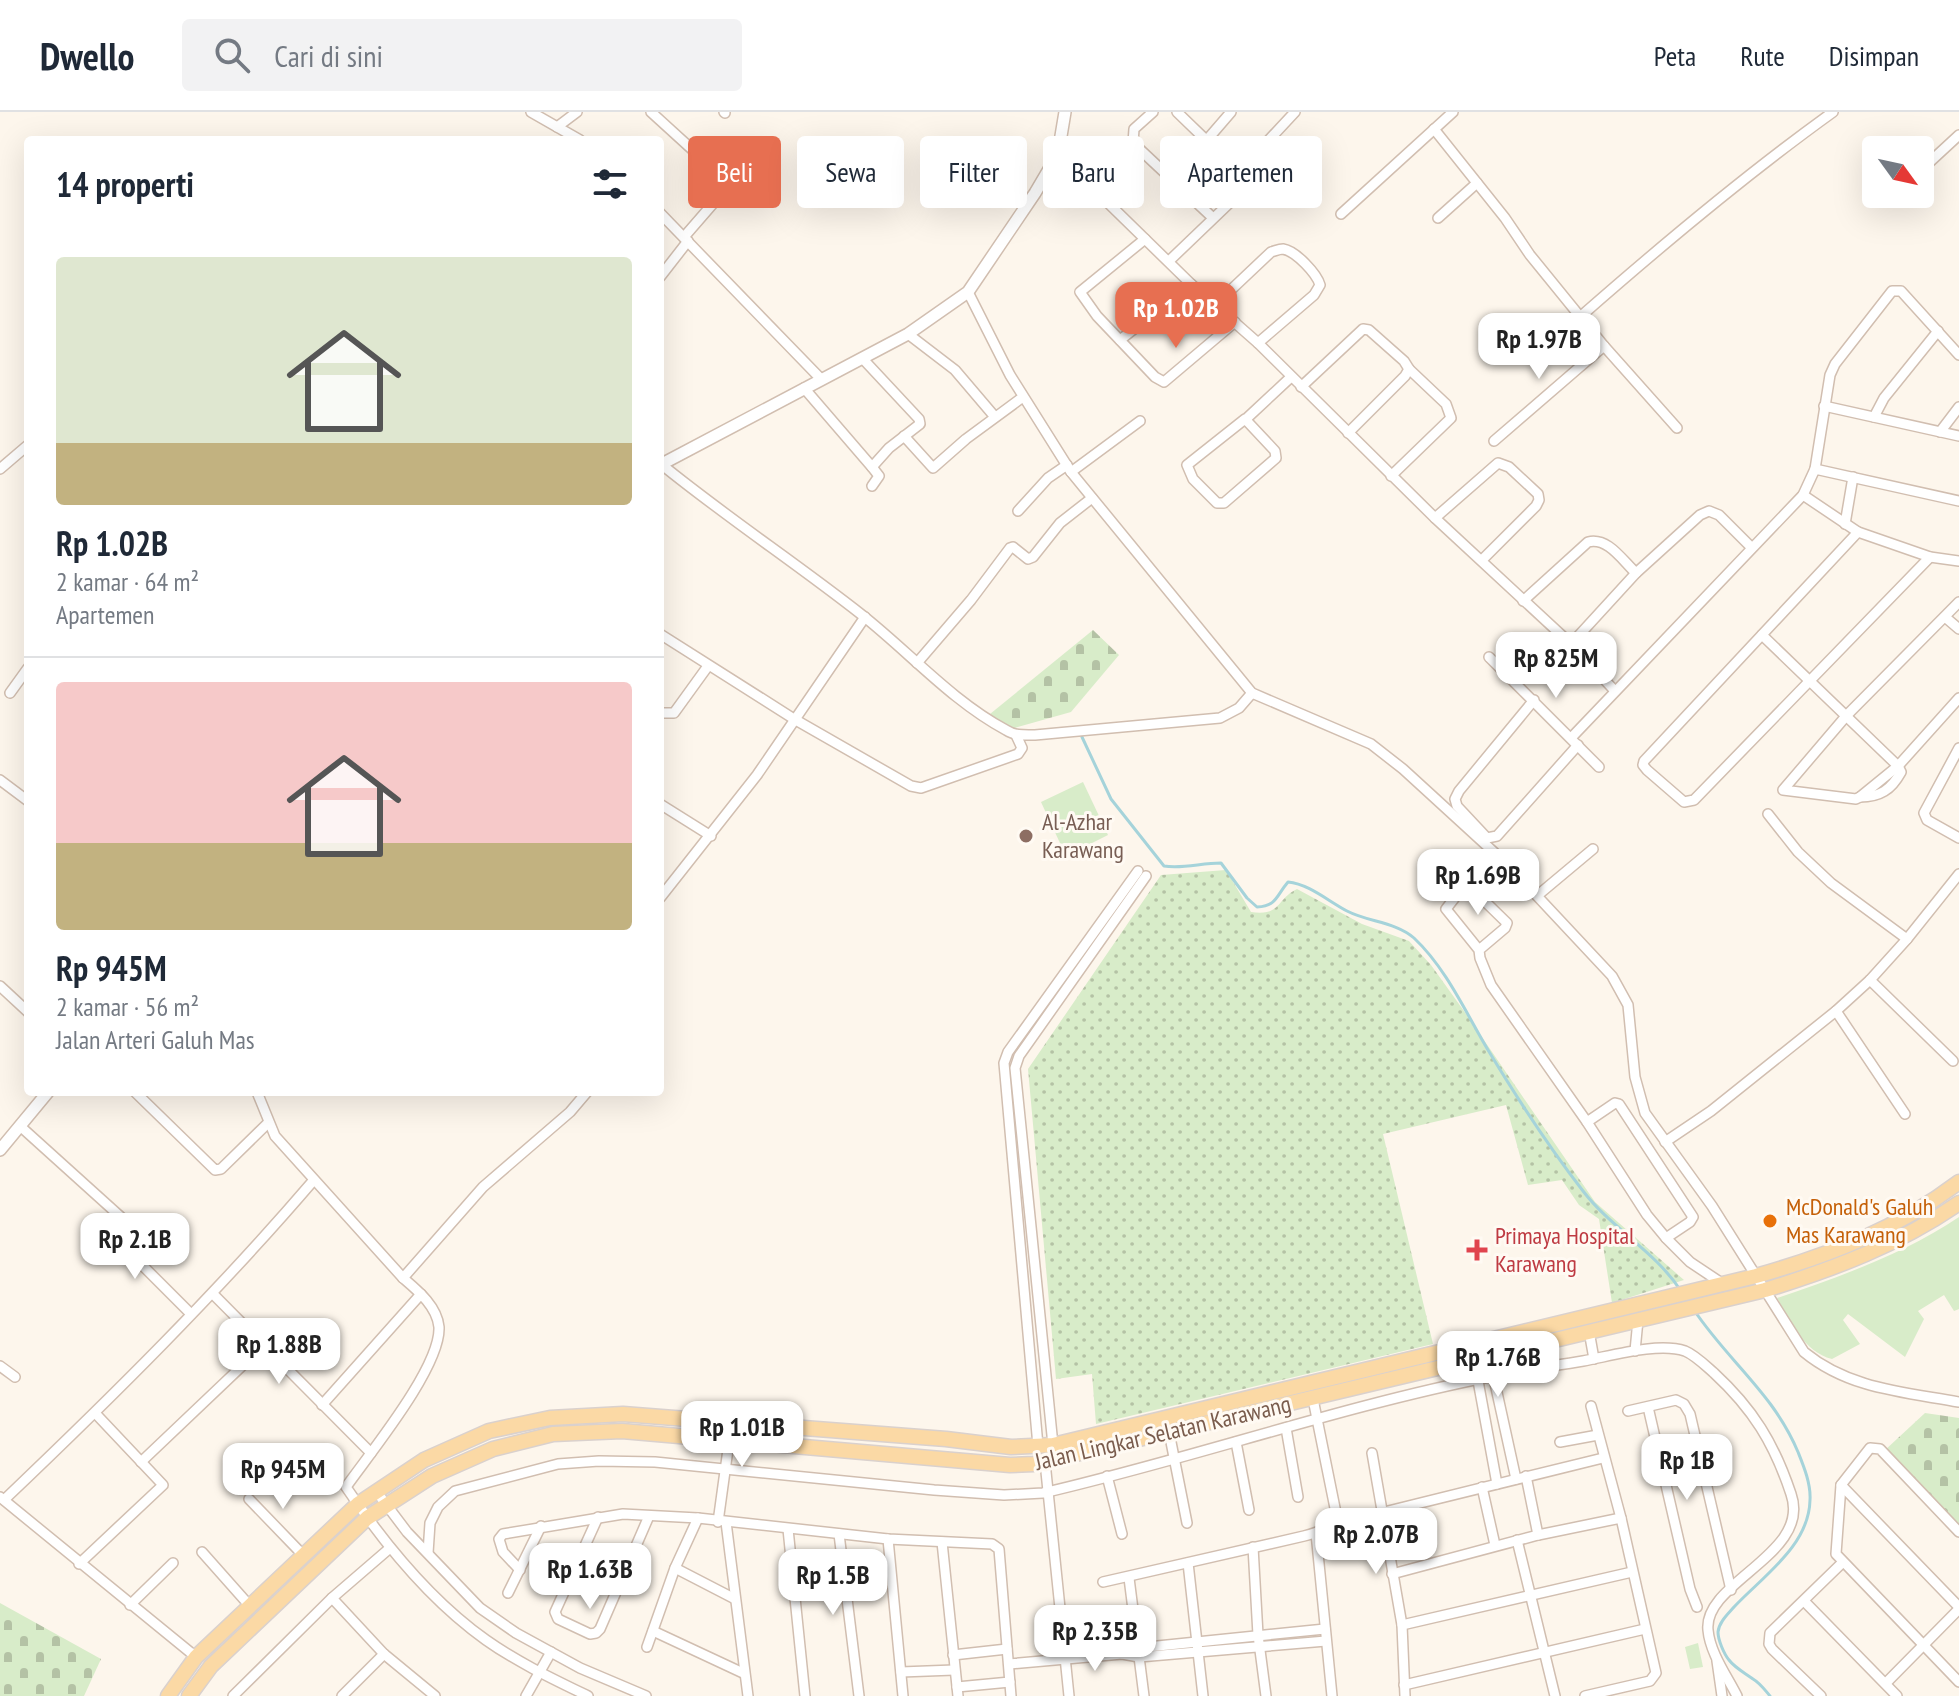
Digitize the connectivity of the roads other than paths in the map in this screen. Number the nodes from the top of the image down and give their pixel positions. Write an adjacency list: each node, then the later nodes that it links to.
1 (531, 112): 11 (street)
2 (577, 112): 11 (street)
3 (651, 112): 19 (street)
4 (1065, 112): 15 (street)
5 (1153, 112): 28 (street)
6 (1177, 112): 16 (street)
7 (1231, 112): 17 (street)
8 (1295, 112): 18 (street)
9 (1453, 112): 12 (street)
10 (1833, 112): 37 (street)
11 (557, 127): 14 (street)
12 (1434, 129): 22 (street); 26 (street)
13 (1959, 135): 20 (street)
14 (573, 136)
15 (1061, 136)
16 (1201, 136)
17 (1210, 136)
18 (1273, 136)
19 (688, 146)
20 (1934, 158)
21 (1043, 177): 35 (street)
22 (1477, 183): 29 (street); 37 (street)
23 (711, 208): 30 (street)
24 (1113, 208): 31 (street)
25 (1222, 208): 28 (street)
26 (1341, 214)
27 (664, 217): 30 (street)
28 (1212, 217): 32 (street)
29 (1438, 218)
30 (686, 239): 33 (street); 48 (street)
31 (1145, 239): 32 (street); 41 (street)
32 (1169, 261): 34 (street)
33 (664, 271)
34 (1191, 284): 36 (street); 41 (street)
35 (968, 292): 40 (street); 51 (street)
36 (1216, 304): 38 (street); 42 (street)
37 (1580, 317): 43 (street)
38 (1235, 322): 41 (street); 42 (street)
39 (1938, 331): 44 (street); 52 (street); 55 (street)
40 (908, 334): 45 (street); 54 (street)
41 (1120, 340)
42 (1258, 343): 47 (street)
43 (1604, 346): 58 (street); 63 (street)
44 (1959, 355)
45 (863, 359): 48 (street); 61 (street)
46 (1409, 369): 49 (street); 60 (street); 71 (street)
47 (1291, 377): 49 (street); 56 (street)
48 (821, 379): 50 (street)
49 (1301, 387): 60 (street)
50 (804, 388): 65 (street); 67 (street)
51 (1023, 397): 54 (street); 68 (street)
52 (1824, 406): 55 (street); 70 (street)
53 (1959, 407): 59 (street)
54 (995, 417): 61 (street)
55 (1874, 417): 59 (street)
56 (1245, 419): 56 (street)
57 (1140, 421): 68 (street)
58 (1677, 428)
59 (1940, 432): 62 (street)
60 (1348, 433): 71 (street)
61 (904, 436): 67 (street)
62 (1959, 436)
63 (1494, 441)
64 (24, 448): 69 (street)
65 (664, 462)
66 (664, 466): 88 (street)
67 (872, 467): 73 (street)
68 (1069, 468): 75 (street); 77 (street)
69 (0, 469)
70 (1815, 469): 72 (street); 74 (street)
71 (1391, 476): 78 (street)
72 (1853, 477): 76 (street); 79 (street)
73 (872, 486)
74 (1803, 495): 79 (street); 81 (street)
75 (1092, 498): 95 (street); 101 (street)
76 (1959, 501)
77 (1018, 511)
78 (1435, 518): 83 (street); 83 (street)
79 (1845, 524): 80 (street)
80 (1858, 532): 82 (street); 91 (street)
81 (1751, 547): 85 (street); 99 (street)
82 (1930, 557): 84 (street); 98 (street)
83 (1482, 560): 86 (street)
84 (1959, 561)
85 (1636, 573): 86 (street); 93 (street)
86 (1523, 601): 93 (street)
87 (1959, 602): 89 (street)
88 (865, 617): 95 (street); 106 (street)
89 (1945, 617): 90 (street); 105 (street)
90 (1959, 629)
91 (1762, 635): 98 (street); 98 (street)
92 (664, 637): 96 (street)
93 (1571, 644): 99 (street)
94 (1489, 657): 103 (street)
95 (917, 663): 107 (street)
96 (708, 666): 104 (street); 106 (street)
97 (24, 674): 100 (street)
98 (1810, 681): 105 (street)
99 (1615, 691): 108 (street)
100 (10, 693)
101 (1252, 693): 107 (street); 122 (street)
102 (1959, 698): 110 (street)
103 (1534, 700): 108 (street); 108 (street)
104 (664, 713)
105 (1847, 715): 110 (street); 110 (street)
106 (794, 719): 107 (street); 116 (street)
107 (1016, 735)
108 (1575, 742): 111 (street)
109 (1959, 748): 117 (street)
110 (1898, 766)
111 (1599, 767)
112 (0, 780): 113 (street)
113 (24, 798)
114 (664, 807): 116 (street)
115 (1768, 814): 124 (street)
116 (711, 836): 121 (street)
117 (1959, 838)
118 (1593, 849): 122 (street)
119 (1142, 874): 123 (street)
120 (1959, 874): 124 (street)
121 (664, 893)
122 (1538, 895): 139 (street)
123 (1121, 904): 170 (street); 172 (street)
124 (1907, 939): 126 (street)
125 (1479, 950): 125 (street); 136 (street)
126 (1870, 980): 129 (street); 130 (street)
127 (0, 986): 128 (street)
128 (24, 1008)
129 (1836, 1011): 135 (street); 139 (street)
130 (1953, 1061)
131 (45, 1096): 138 (street)
132 (139, 1096): 137 (street)
133 (258, 1096): 137 (street)
134 (584, 1096): 146 (street)
135 (1905, 1114)
136 (1587, 1122): 144 (street); 144 (street)
137 (268, 1123): 141 (street)
138 (20, 1126): 140 (street); 152 (street)
139 (1665, 1142): 145 (street)
140 (0, 1150)
141 (313, 1181): 146 (street); 149 (street)
142 (1959, 1182): 145 (main road, Jalan Lingkar Selatan Karawang)
143 (1959, 1203): 148 (main road, Jalan Lingkar Selatan Karawang)
144 (1666, 1238): 147 (street)
145 (1756, 1276): 147 (main road, Jalan Lingkar Selatan Karawang); 148 (street)
146 (403, 1278): 150 (street)
147 (1723, 1284): 151 (main road, Jalan Lingkar Selatan Karawang)
148 (1765, 1290): 151 (main road, Jalan Lingkar Selatan Karawang); 164 (street)
149 (213, 1294): 152 (street); 155 (street)
150 (421, 1294): 165 (street); 184 (street)
151 (1663, 1307): 153 (main road, Jalan Lingkar Selatan Karawang); 182 (main road, Jalan Lingkar Selatan Karawang)
152 (191, 1314): 169 (street)
153 (1638, 1320): 154 (main road, Jalan Lingkar Selatan Karawang); 156 (street)
154 (1589, 1331): 157 (main road, Jalan Lingkar Selatan Karawang); 158 (street)
155 (263, 1346): 165 (street); 188 (street)
156 (1635, 1351): 158 (street); 238 (street)
157 (1482, 1357): 160 (street); 162 (street); 163 (main road, Jalan Lingkar Selatan Karawang)
158 (1594, 1359): 160 (street)
159 (0, 1366): 161 (street)
160 (1493, 1376): 162 (street); 177 (street)
161 (15, 1377)
162 (1478, 1379): 171 (street); 181 (street)
163 (1313, 1399): 171 (street); 175 (main road, Jalan Lingkar Selatan Karawang)
164 (1959, 1402)
165 (322, 1405): 184 (street)
166 (1591, 1406): 176 (street)
167 (1648, 1407): 168 (street); 238 (street); 246 (street)
168 (1628, 1411)
169 (95, 1413): 188 (street); 199 (street)
170 (1048, 1417): 172 (street); 182 (street)
171 (1316, 1419): 173 (street); 215 (street)
172 (1036, 1420): 182 (street)
173 (1286, 1428): 179 (street); 198 (street)
174 (795, 1429): 182 (main road, Jalan Lingkar Selatan Karawang); 183 (main road); 196 (main road, Jalan Lingkar Selatan Karawang)
175 (1169, 1432): 186 (street); 189 (main road, Jalan Lingkar Selatan Karawang)
176 (1598, 1435): 180 (street); 187 (street)
177 (1506, 1441): 181 (street); 192 (street)
178 (729, 1442): 183 (main road, Jalan Lingkar Selatan Karawang); 190 (street); 202 (main road, Jalan Lingkar Selatan Karawang)
179 (1236, 1442): 186 (street); 203 (street)
180 (1560, 1442)
181 (1489, 1445): 193 (street)
182 (1045, 1446)
183 (793, 1447): 189 (main road, Jalan Lingkar Selatan Karawang)
184 (371, 1453): 201 (street)
185 (1372, 1453): 204 (street)
186 (1175, 1458): 191 (street); 211 (street)
187 (1603, 1458): 192 (street); 209 (street)
188 (141, 1462): 231 (street)
189 (1045, 1462): 197 (street)
190 (725, 1471): 197 (street); 210 (street); 226 (street)
191 (1107, 1476): 197 (street); 217 (street)
192 (1521, 1478): 193 (street); 218 (street)
193 (1497, 1484): 195 (street)
194 (1841, 1485): 214 (street); 230 (street); 247 (street)
195 (1482, 1487): 204 (street); 222 (street)
196 (376, 1491): 201 (main road, Jalan Lingkar Selatan Karawang); 202 (street)
197 (1050, 1492): 265 (street)
198 (1298, 1497)
199 (2, 1498): 231 (street)
200 (249, 1499): 227 (street)
201 (358, 1504): 207 (street); 227 (main road, Jalan Lingkar Selatan Karawang)
202 (386, 1505): 207 (main road, Jalan Lingkar Selatan Karawang); 226 (street)
203 (1249, 1510)
204 (1384, 1512): 235 (street)
205 (649, 1516): 206 (street); 206 (street); 208 (street)
206 (598, 1517): 212 (street)
207 (367, 1518): 224 (street); 277 (main road, Jalan Lingkar Selatan Karawang)
208 (698, 1518): 210 (street); 232 (street)
209 (1621, 1518): 218 (street); 234 (street)
210 (722, 1522): 213 (street); 242 (street)
211 (1187, 1523)
212 (541, 1526): 233 (street); 233 (street)
213 (788, 1529): 216 (street); 285 (street)
214 (1959, 1532)
215 (1316, 1533): 223 (street); 249 (street)
216 (839, 1534): 219 (street); 286 (street)
217 (1122, 1534)
218 (1538, 1535): 220 (street)
219 (888, 1539): 221 (street); 269 (street)
220 (1517, 1540): 222 (street); 240 (street)
221 (942, 1542): 257 (street); 262 (street)
222 (1495, 1545): 235 (street)
223 (1253, 1547): 229 (street); 252 (street)
224 (390, 1548): 241 (street); 268 (street)
225 (202, 1552): 245 (street)
226 (428, 1553): 258 (street)
227 (303, 1555): 245 (main road, Jalan Lingkar Selatan Karawang)
228 (173, 1563): 244 (street)
229 (1188, 1563): 236 (street); 256 (street)
230 (1842, 1563): 243 (street); 254 (street)
231 (79, 1564): 244 (street)
232 (675, 1568): 242 (street); 251 (street)
233 (520, 1570): 239 (street)
234 (1632, 1572): 240 (street); 250 (street)
235 (1392, 1574): 248 (street)
236 (1129, 1578): 237 (street); 259 (street)
237 (1103, 1582)
238 (1731, 1590): 264 (street)
239 (508, 1593)
240 (1531, 1594): 248 (street); 260 (street)
241 (332, 1598): 261 (street); 278 (street)
242 (735, 1599): 270 (street)
243 (1804, 1601): 273 (street); 299 (street)
244 (130, 1605): 263 (street)
245 (249, 1605): 263 (main road, Jalan Lingkar Selatan Karawang)
246 (1697, 1607)
247 (1959, 1608): 254 (street)
248 (1402, 1625): 274 (street)
249 (1325, 1629): 252 (street); 253 (street)
250 (1645, 1629): 260 (street); 296 (street)
251 (653, 1631): 255 (street); 270 (street)
252 (1259, 1641): 253 (street); 256 (street); 292 (street)
253 (1326, 1641): 293 (street)
254 (1924, 1644): 272 (street); 273 (street)
255 (647, 1647)
256 (1195, 1647): 259 (street); 291 (street)
257 (1007, 1649): 262 (street); 266 (street)
258 (551, 1652): 268 (street); 283 (street)
259 (1139, 1652): 265 (street); 290 (street)
260 (1545, 1652): 274 (street); 295 (street)
261 (384, 1654): 279 (street); 280 (street)
262 (953, 1655): 267 (street)
263 (196, 1657): 276 (main road, Jalan Lingkar Selatan Karawang)
264 (1717, 1657): 297 (street); 298 (street)
265 (1066, 1659): 266 (street); 289 (street)
266 (1009, 1664): 271 (street)
267 (954, 1670): 269 (street); 275 (street)
268 (540, 1672): 281 (street); 282 (street)
269 (901, 1672): 287 (street)
270 (743, 1673): 284 (street)
271 (1010, 1682): 275 (street); 288 (street)
272 (1959, 1682)
273 (1886, 1683): 300 (street)
274 (1404, 1685): 294 (street)
275 (958, 1691)
276 (168, 1696)
277 (189, 1696)
278 (233, 1696)
279 (342, 1696)
280 (435, 1696)
281 (526, 1696)
282 (588, 1696)
283 (646, 1696)
284 (748, 1696)
285 (805, 1696)
286 (859, 1696)
287 (903, 1696)
288 (1011, 1696)
289 (1069, 1696)
290 (1144, 1696)
291 (1203, 1696)
292 (1266, 1696)
293 (1332, 1696)
294 (1405, 1696)
295 (1555, 1696)
296 (1585, 1696)
297 (1722, 1696)
298 (1737, 1696)
299 (1821, 1696)
300 (1897, 1696)

